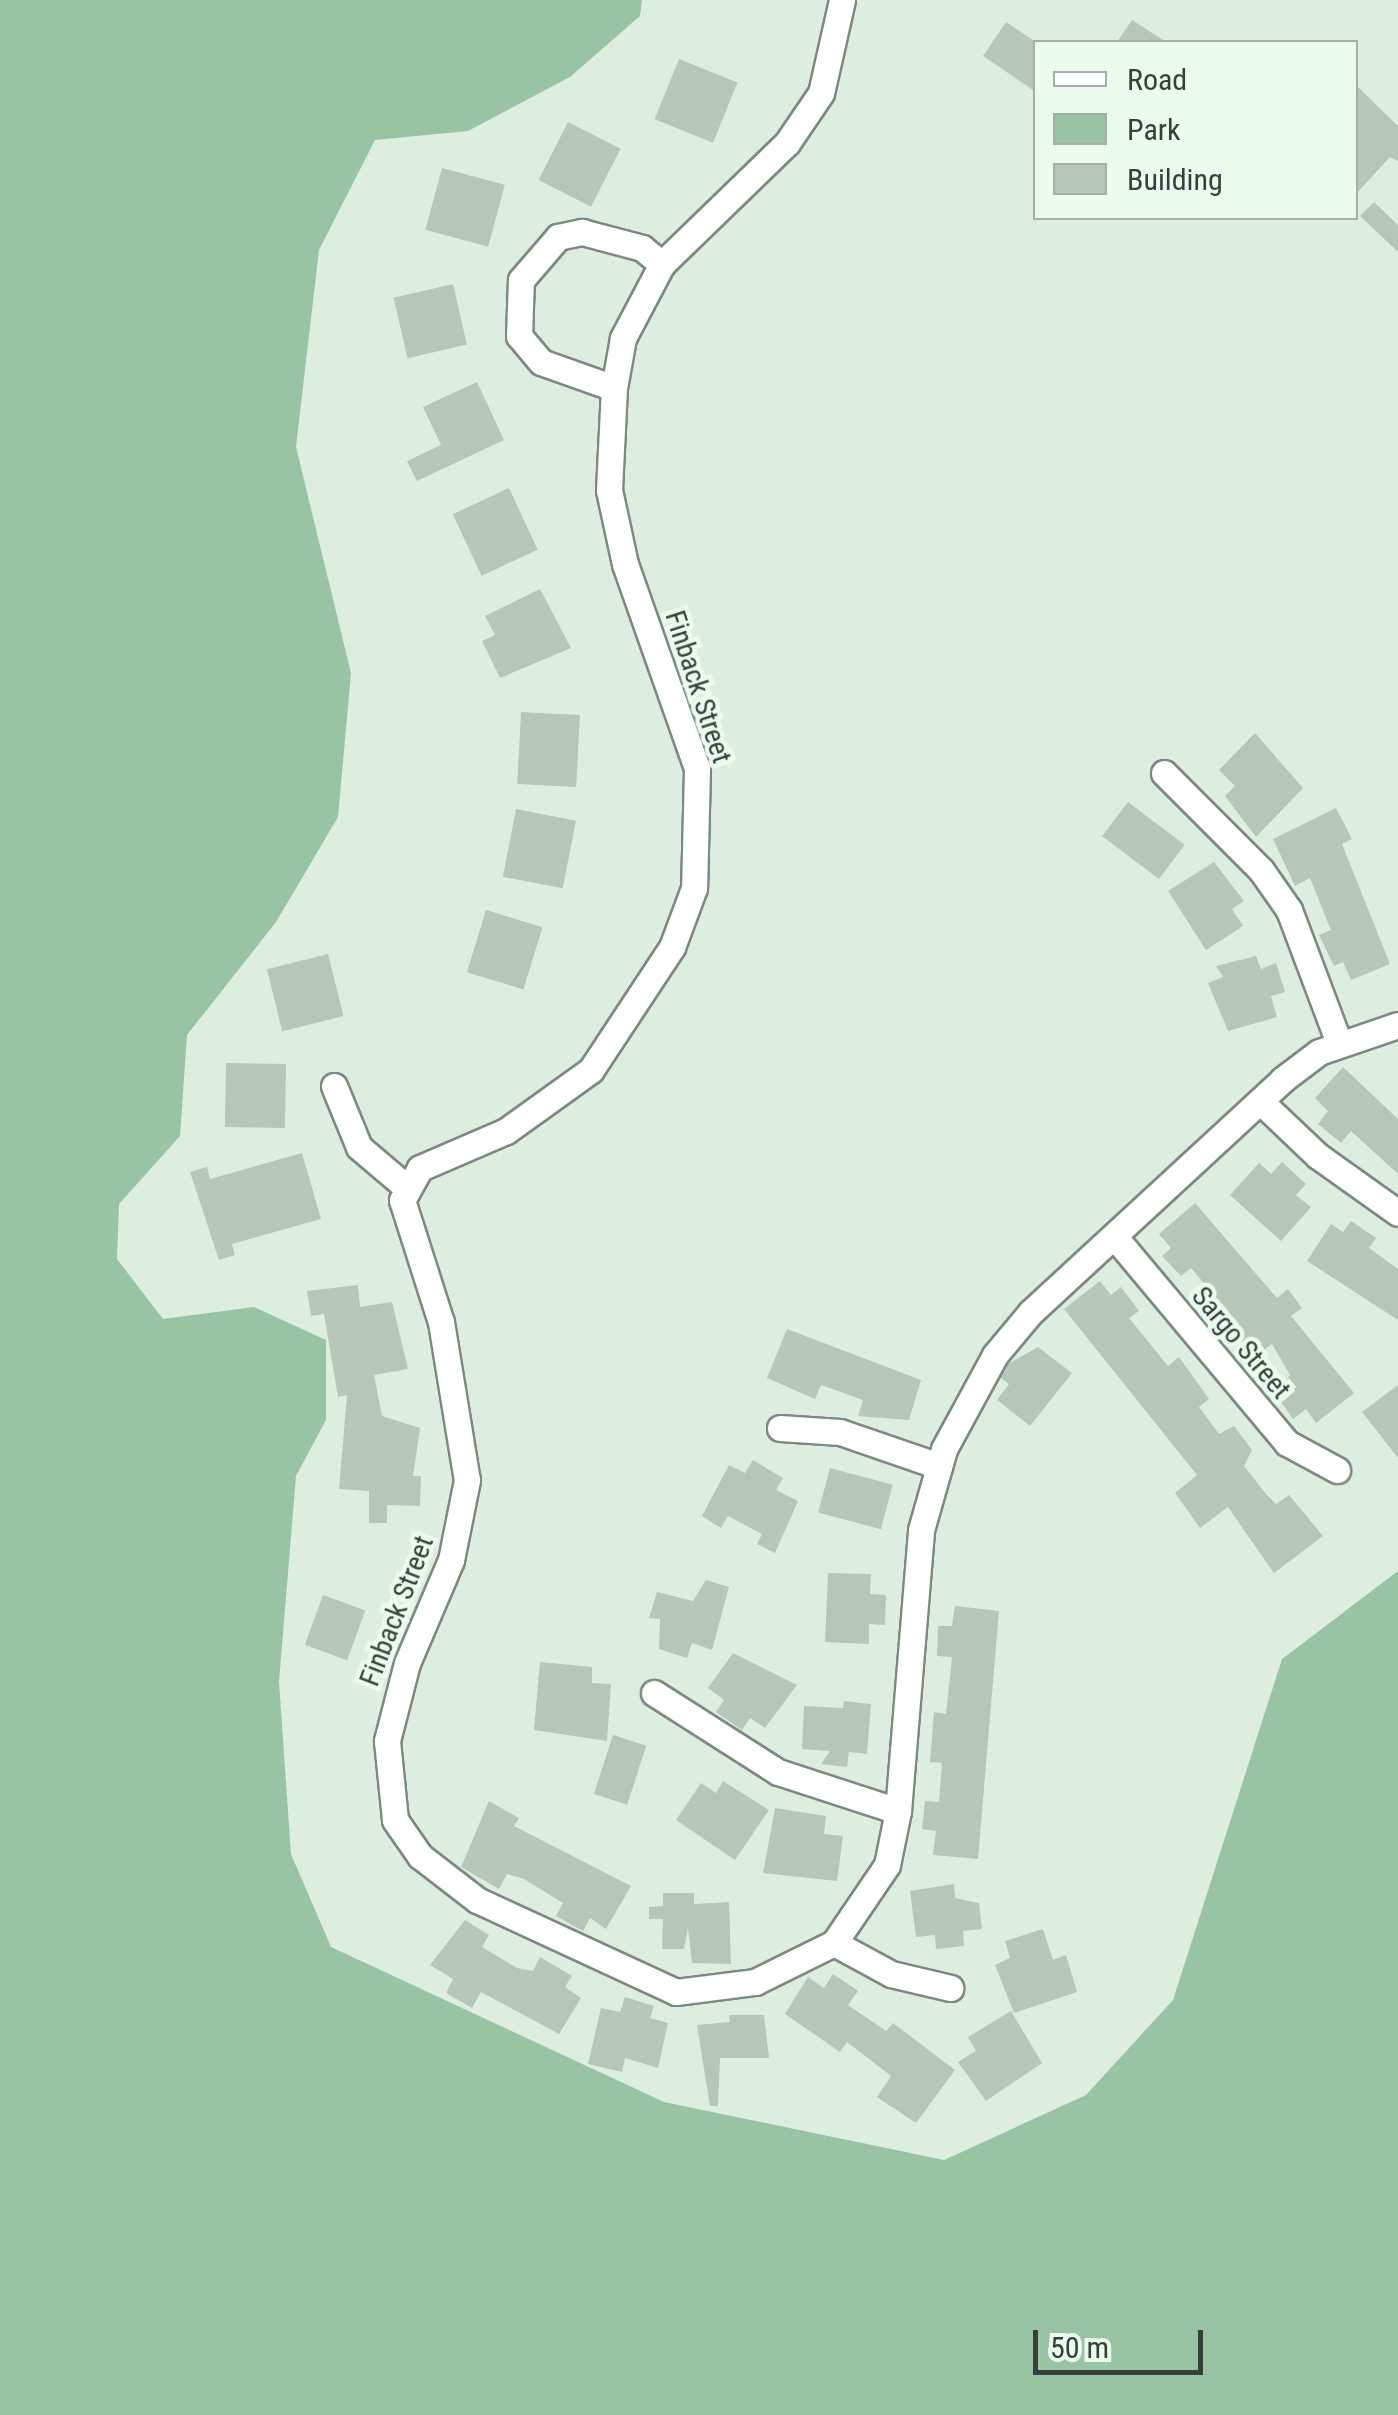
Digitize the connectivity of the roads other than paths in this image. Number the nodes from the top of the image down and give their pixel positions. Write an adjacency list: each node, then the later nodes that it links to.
1 (842, 0): 2 (street, Finback Street)
2 (662, 264): 3 (street, Finback Street); 3 (street)
3 (614, 388): 9 (street, Finback Street)
4 (1164, 774): 6 (street)
5 (1398, 1025): 6 (street, Finback Street)
6 (1339, 1043): 8 (street, Finback Street)
7 (334, 1086): 9 (street)
8 (1260, 1101): 10 (street); 11 (street, Finback Street)
9 (406, 1187): 17 (street, Finback Street)
10 (1398, 1213)
11 (1114, 1236): 13 (street, Finback Street); 14 (street, Sargo Street)
12 (780, 1428): 13 (street)
13 (939, 1466): 16 (street, Finback Street)
14 (1337, 1470)
15 (654, 1692): 16 (street)
16 (898, 1812): 17 (street, Finback Street)
17 (834, 1943): 18 (street)
18 (950, 1988)

